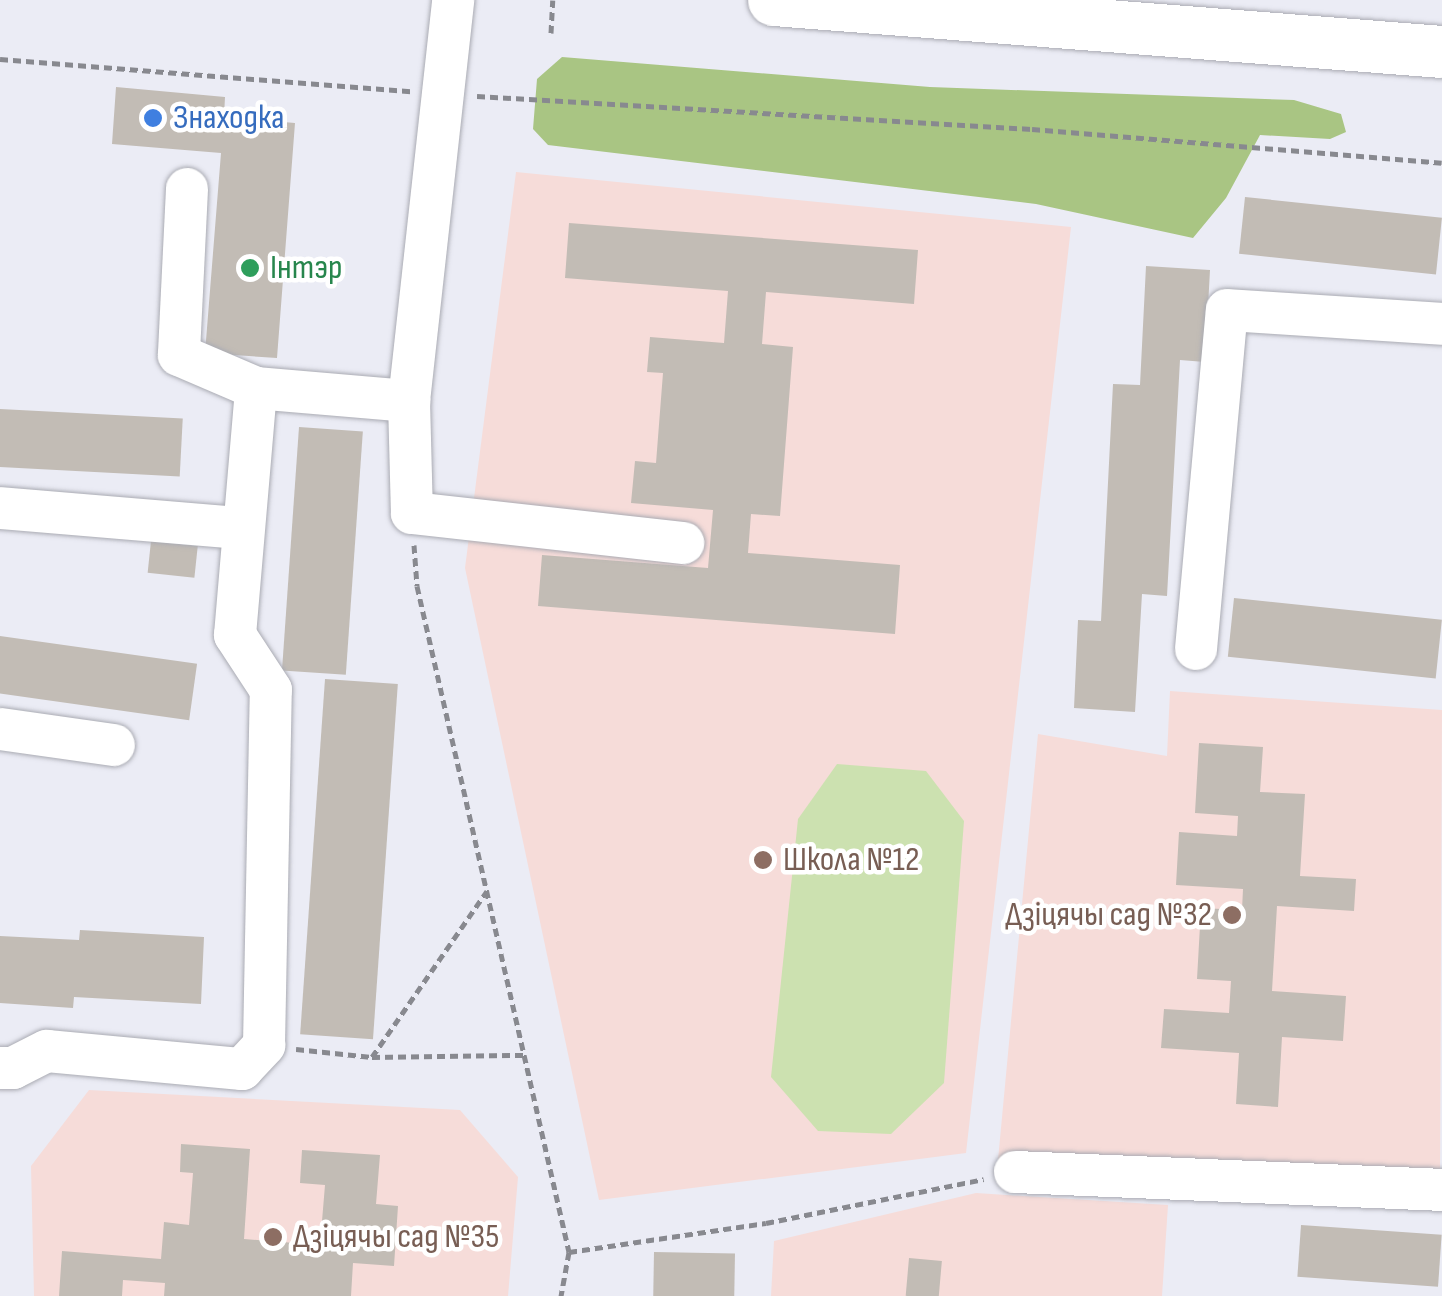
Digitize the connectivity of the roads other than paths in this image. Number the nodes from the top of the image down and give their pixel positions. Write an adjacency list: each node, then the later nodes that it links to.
1 (453, 0): 8 (lane)
2 (774, 0): 3 (main road)
3 (920, 7): 4 (main road)
4 (1442, 52)
5 (186, 189): 7 (lane)
6 (1442, 324): 12 (lane)
7 (256, 388): 8 (lane); 10 (lane)
8 (409, 401): 11 (lane)
9 (0, 508): 10 (lane)
10 (240, 528): 15 (lane)
11 (683, 543)
12 (1196, 648)
13 (0, 729): 14 (lane)
14 (114, 745)
15 (0, 1068)
16 (1015, 1172): 17 (lane)
17 (1442, 1190)

